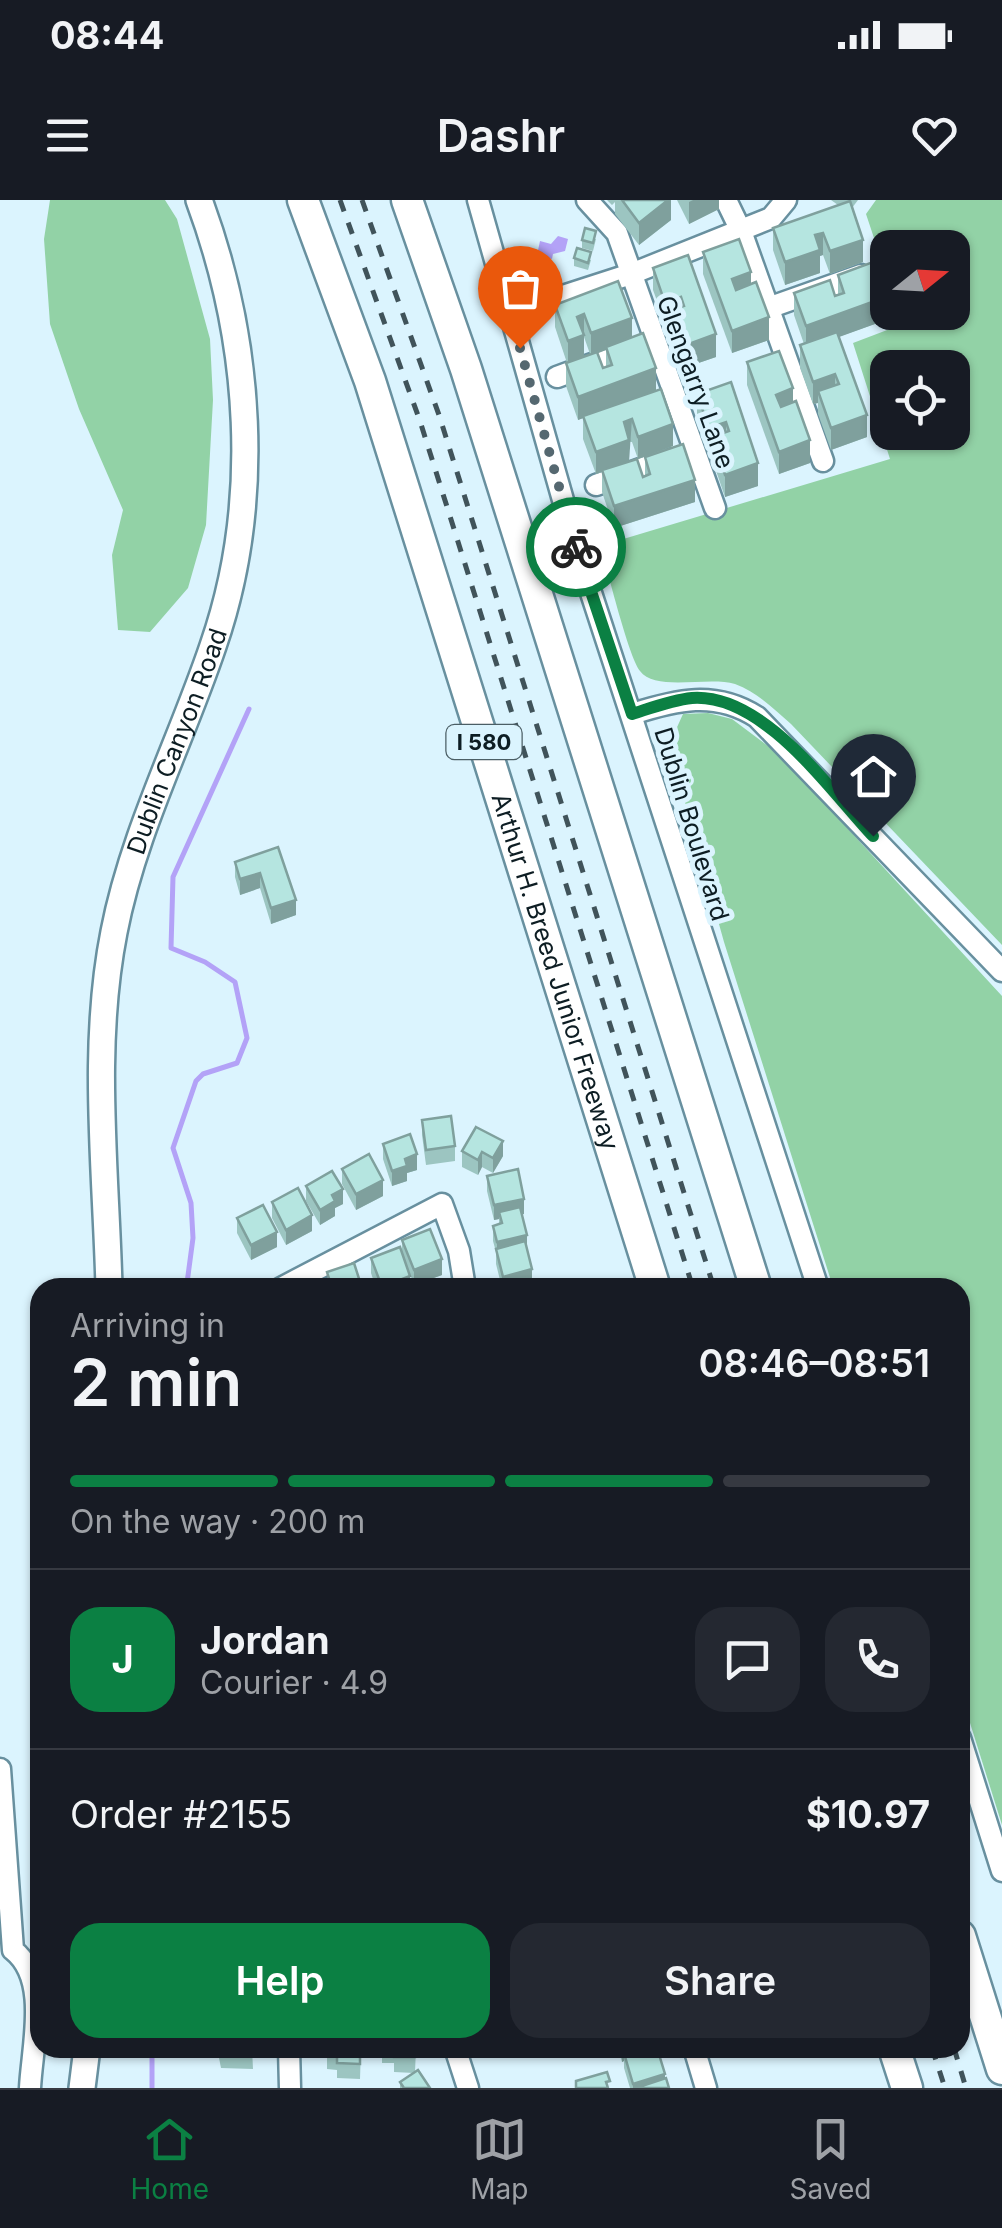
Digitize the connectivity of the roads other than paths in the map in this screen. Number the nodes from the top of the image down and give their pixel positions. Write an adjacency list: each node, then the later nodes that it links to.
1 (198, 200): 21 (main road, Dublin Canyon Road)
2 (303, 200): 24 (highway, Arthur H. Breed Junior Freeway / I 580)
3 (406, 200): 25 (highway)
4 (478, 200): 12 (street, Dublin Boulevard)
5 (587, 200): 10 (street, Glengarry Lane)
6 (726, 200): 8 (street)
7 (786, 200): 8 (street)
8 (741, 231): 10 (street); 11 (street)
9 (869, 272): 11 (street)
10 (631, 274): 12 (street); 13 (street, Glengarry Lane)
11 (768, 308): 16 (street)
12 (510, 313): 19 (street, Dublin Boulevard)
13 (655, 341): 14 (street); 15 (street, Glengarry Lane)
14 (557, 376)
15 (694, 449): 17 (street); 18 (street, Glengarry Lane)
16 (823, 462)
17 (596, 485)
18 (715, 508)
19 (632, 714): 20 (street); 26 (street, Dublin Boulevard)
20 (1002, 971)
21 (109, 1278)
22 (301, 1278): 23 (street)
23 (463, 1278)
24 (652, 1278)
25 (753, 1278)
26 (815, 1278)
27 (0, 1768): 29 (street)
28 (970, 1770): 30 (street)
29 (3, 1861): 31 (street)
30 (1002, 1872)
31 (4, 1952): 33 (street)
32 (970, 1968): 40 (highway)
33 (30, 1973)
34 (31, 2058): 41 (street)
35 (86, 2058): 42 (main road)
36 (289, 2058): 43 (street)
37 (458, 2058): 44 (street)
38 (697, 2058): 45 (street)
39 (897, 2058): 46 (highway)
40 (1002, 2069)
41 (30, 2088)
42 (82, 2088)
43 (290, 2088)
44 (468, 2088)
45 (706, 2088)
46 (907, 2088)

